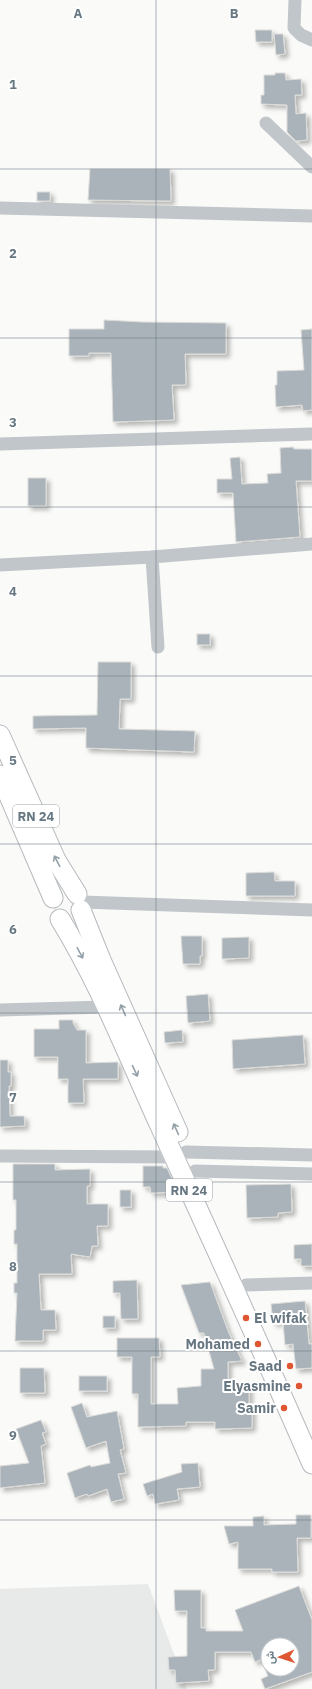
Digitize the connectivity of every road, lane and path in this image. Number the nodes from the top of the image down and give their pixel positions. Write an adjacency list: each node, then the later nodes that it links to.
1 (294, 0): 2 (street)
2 (312, 40)
3 (266, 122): 4 (street)
4 (312, 167)
5 (0, 208): 6 (street)
6 (312, 216)
7 (312, 434): 8 (street)
8 (0, 444)
9 (312, 544): 10 (street)
10 (152, 557): 11 (street); 12 (street)
11 (0, 565)
12 (158, 647)
13 (0, 735): 16 (highway, RN 24, one-way to 13)
14 (0, 775): 15 (highway, RN 24)
15 (53, 898): 16 (highway); 18 (highway)
16 (80, 902): 17 (street); 18 (highway); 21 (highway, RN 24, one-way to 16)
17 (312, 910)
18 (60, 919): 19 (highway, RN 24, one-way to 19)
19 (106, 1007): 20 (street); 21 (highway, RN 24, one-way to 21)
20 (0, 1010)
21 (180, 1155): 22 (street); 23 (street); 24 (highway, RN 24); 29 (highway, RN 24)
22 (312, 1155)
23 (0, 1156)
24 (195, 1171): 25 (street); 27 (highway, RN 24)
25 (312, 1174)
26 (312, 1283): 27 (street)
27 (246, 1285): 28 (highway, RN 24)
28 (312, 1433)
29 (312, 1464)

